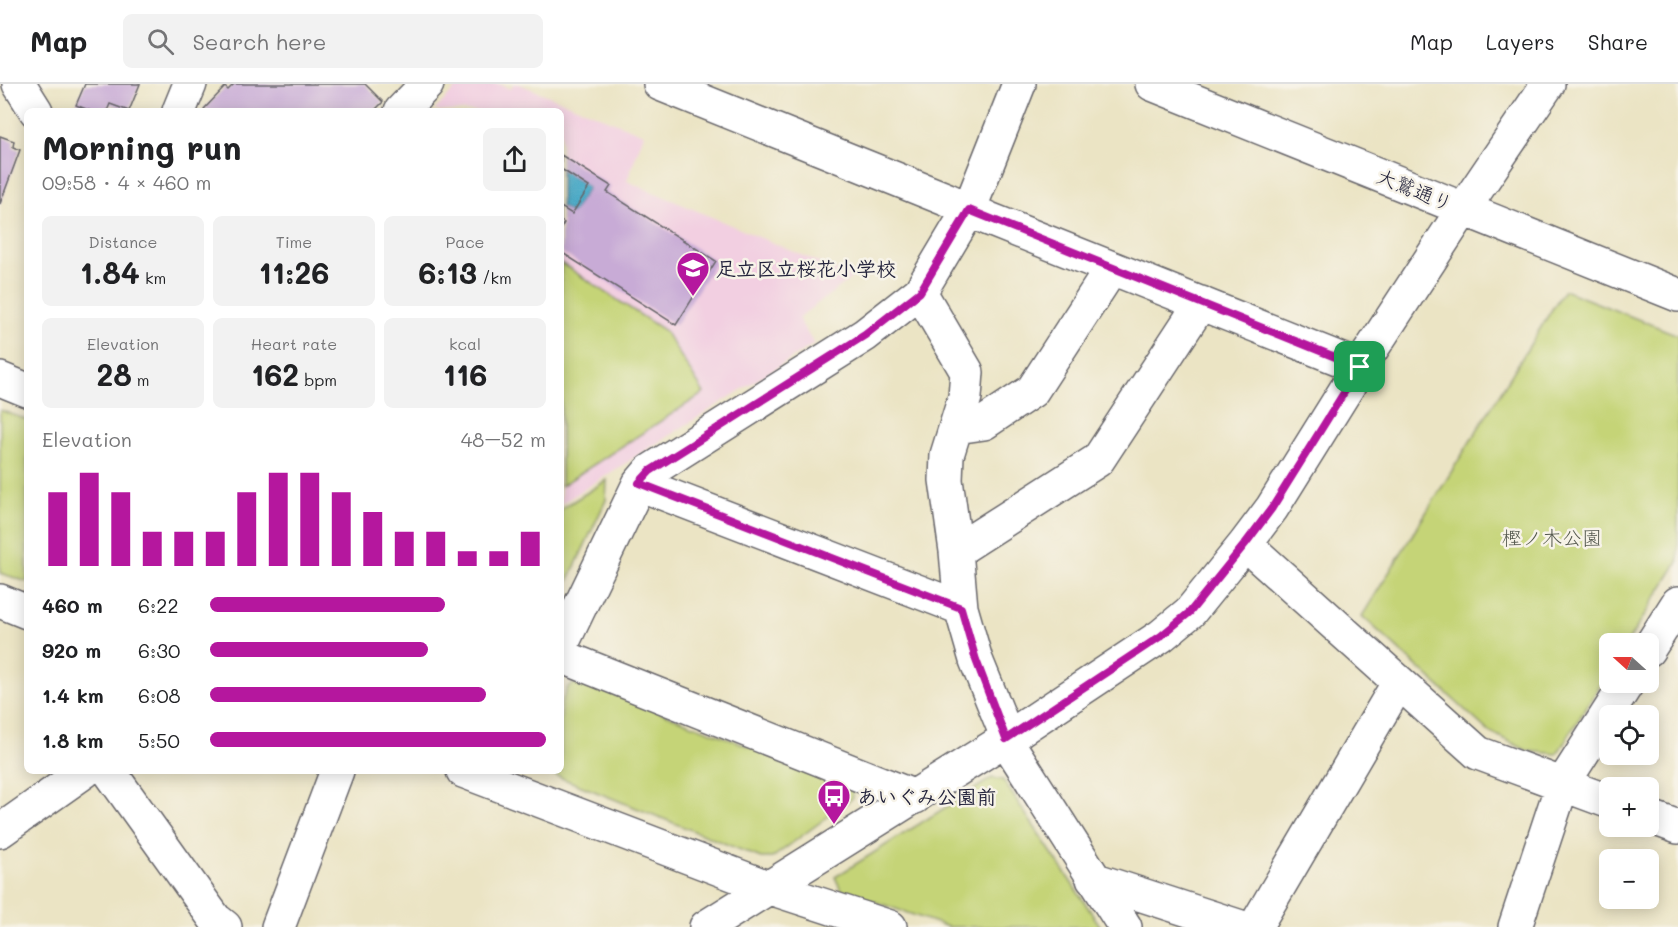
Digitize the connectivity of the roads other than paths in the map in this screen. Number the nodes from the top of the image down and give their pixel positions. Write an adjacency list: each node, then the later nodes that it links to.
1 (19, 84): 8 (street)
2 (190, 84): 9 (street)
3 (427, 84): 10 (street)
4 (660, 84): 12 (street)
5 (1019, 84): 12 (street)
6 (1152, 84): 11 (street, 大鷲通り)
7 (1548, 84): 11 (street)
8 (34, 108)
9 (180, 108)
10 (404, 108)
11 (1464, 208): 15 (street, 大鷲通り); 17 (street)
12 (969, 210): 13 (street); 14 (street)
13 (1112, 268): 16 (street); 20 (street)
14 (920, 292): 20 (street); 21 (street)
15 (1678, 295)
16 (1201, 303): 17 (street); 23 (street)
17 (1360, 367): 22 (street)
18 (0, 379): 19 (street)
19 (24, 389)
20 (956, 427): 23 (street)
21 (639, 483): 26 (street); 29 (street)
22 (1245, 544): 31 (street); 33 (street)
23 (956, 550): 26 (street)
24 (0, 601): 27 (street)
25 (1678, 603): 28 (street)
26 (961, 608): 33 (street)
27 (24, 611)
28 (1659, 633)
29 (564, 640)
30 (564, 657): 40 (street)
31 (1398, 682): 39 (street); 53 (street)
32 (1621, 693): 39 (street)
33 (1006, 739): 40 (street); 45 (street)
34 (81, 774): 44 (street)
35 (111, 774): 47 (street)
36 (337, 774): 48 (street)
37 (482, 774): 38 (street)
38 (501, 777): 46 (street)
39 (1562, 785): 41 (street); 54 (street)
40 (915, 797): 46 (street)
41 (1599, 798)
42 (1659, 820): 43 (street)
43 (1678, 827)
44 (0, 831)
45 (1093, 879): 51 (street); 52 (street)
46 (767, 887): 49 (street); 50 (street)
47 (225, 927)
48 (278, 927)
49 (706, 927)
50 (890, 927)
51 (1125, 927)
52 (1241, 927)
53 (1255, 927)
54 (1515, 927)

